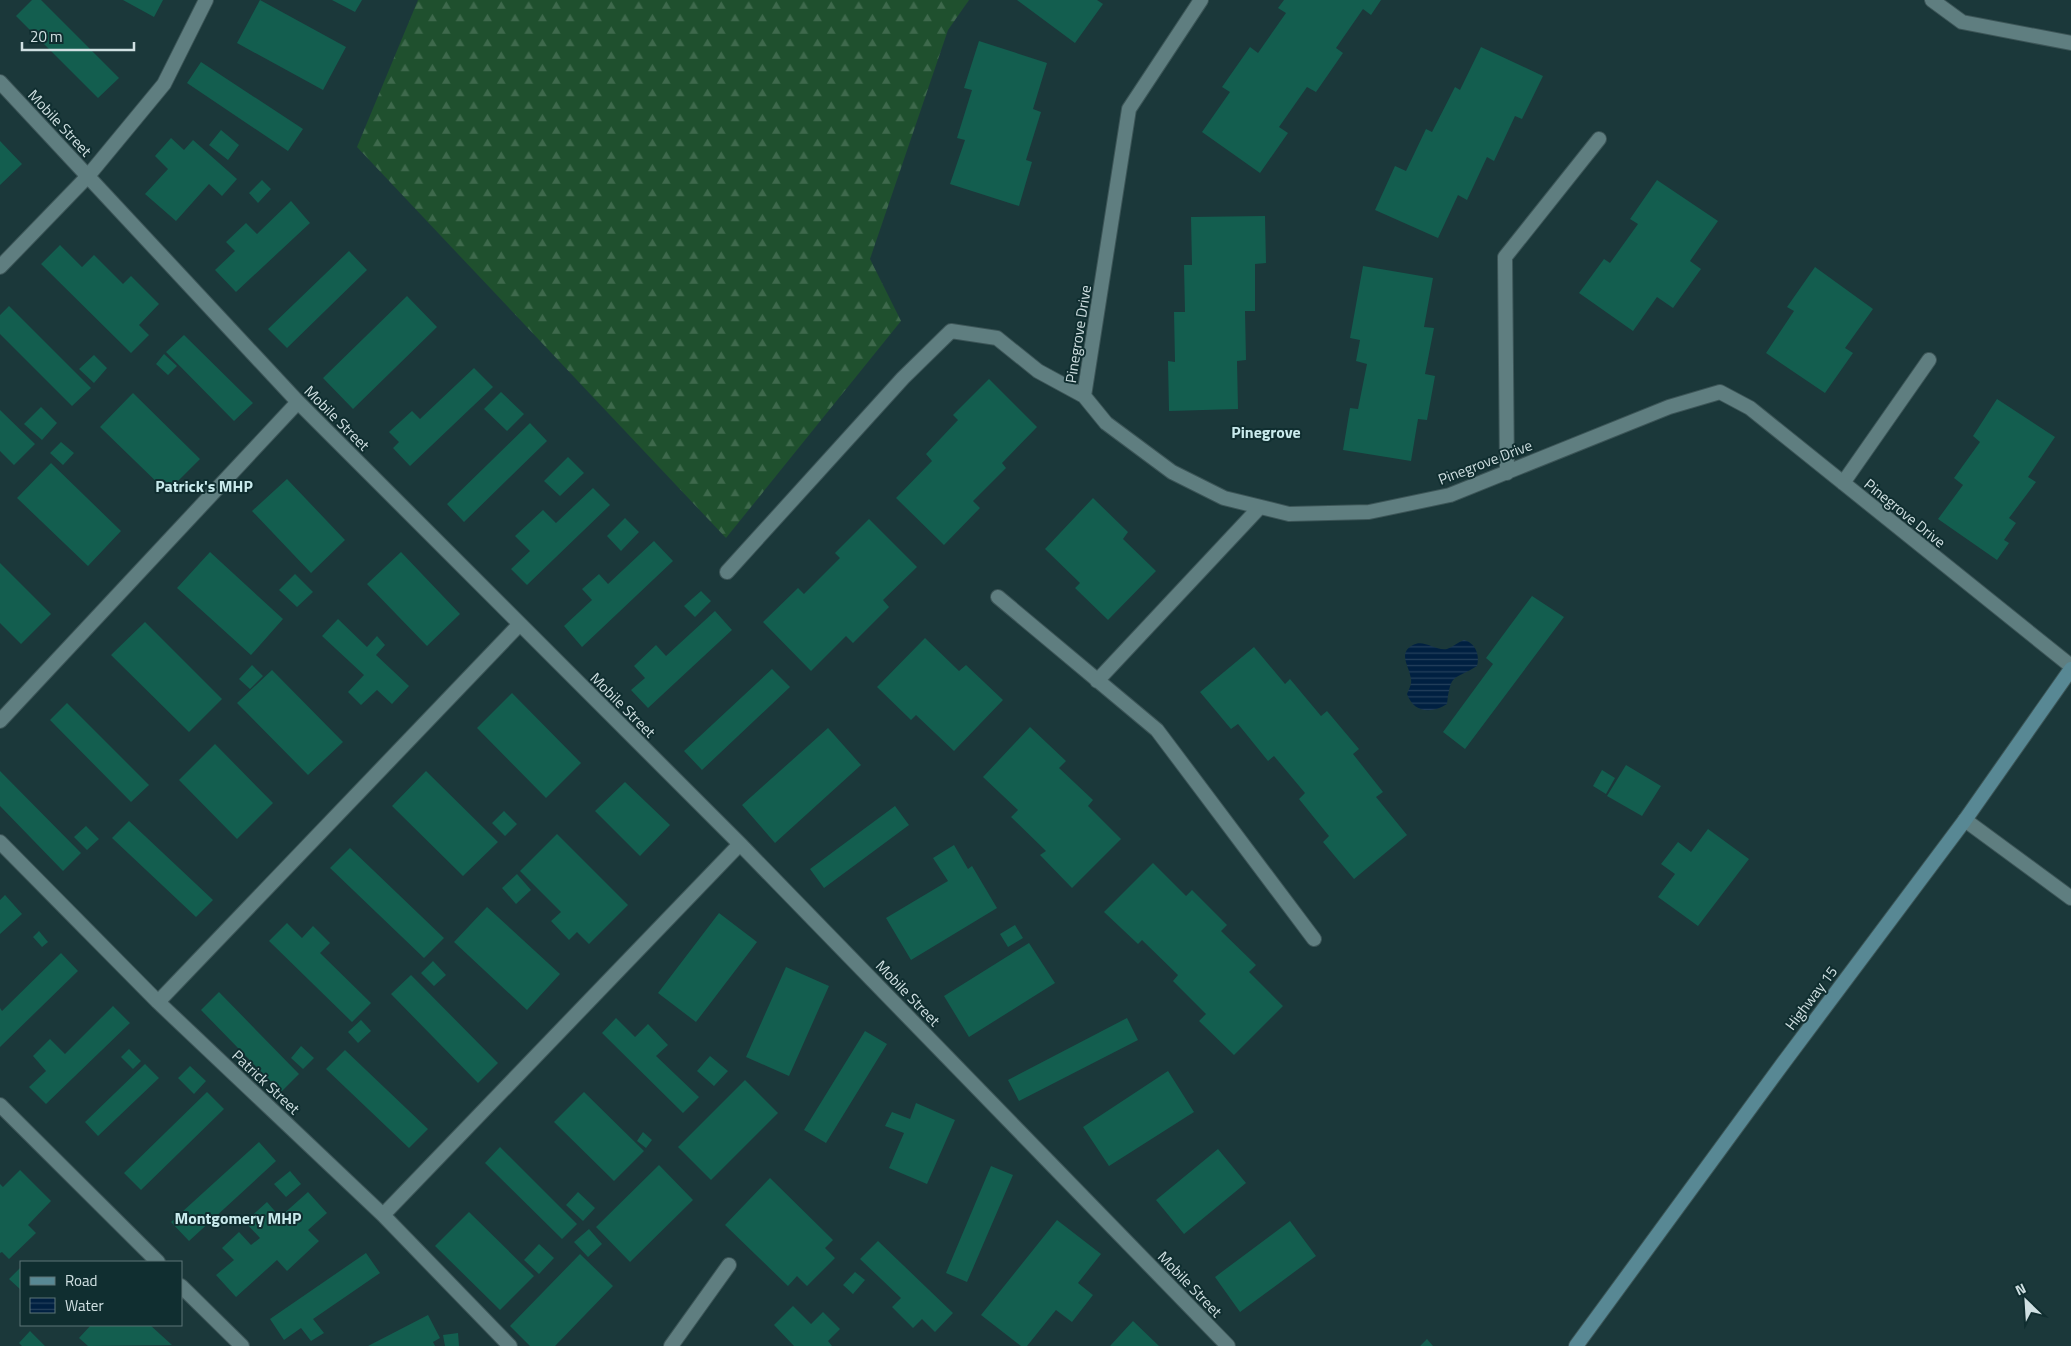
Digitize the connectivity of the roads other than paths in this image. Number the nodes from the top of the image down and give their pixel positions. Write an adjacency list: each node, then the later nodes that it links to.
1 (206, 0): 7 (street)
2 (1201, 0): 10 (street, Pinegrove Drive)
3 (1932, 0): 4 (street)
4 (2071, 43)
5 (0, 82): 7 (street, Mobile Street)
6 (1599, 140): 12 (street)
7 (88, 176): 8 (street); 11 (street, Mobile Street)
8 (0, 267)
9 (1929, 360): 13 (street)
10 (1084, 396): 14 (street, Pinegrove Drive); 15 (street)
11 (298, 402): 17 (street, Mobile Street); 20 (street)
12 (1507, 473): 13 (street, Pinegrove Drive); 14 (street, Pinegrove Drive)
13 (1843, 484): 18 (street, Pinegrove Drive)
14 (1260, 507): 19 (street)
15 (727, 572)
16 (998, 598): 19 (street)
17 (519, 624): 23 (street, Mobile Street); 26 (street)
18 (2071, 668): 21 (main road, Highway 15)
19 (1097, 681): 25 (street)
20 (0, 721)
21 (1965, 820): 24 (street); 36 (main road, Highway 15)
22 (0, 842): 26 (street, Patrick Street)
23 (740, 844): 28 (street); 35 (street, Mobile Street)
24 (2071, 898)
25 (1314, 939)
26 (158, 1002): 28 (street, Patrick Street)
27 (0, 1105): 29 (street)
28 (384, 1215): 33 (street, Patrick Street)
29 (157, 1261)
30 (730, 1265): 34 (street)
31 (182, 1287): 32 (street)
32 (242, 1346)
33 (510, 1346)
34 (671, 1346)
35 (1228, 1346)
36 (1576, 1346)

